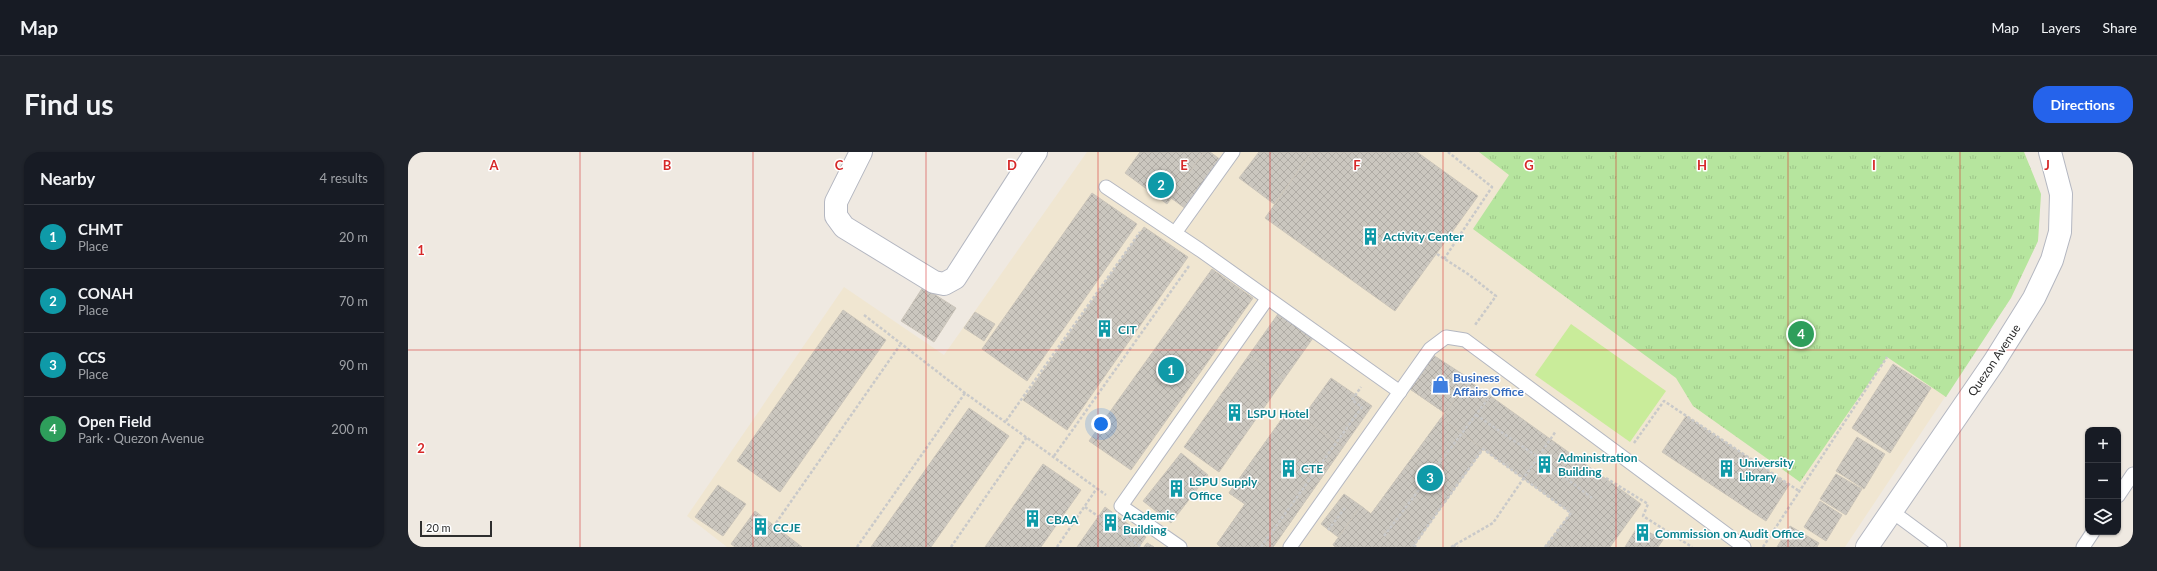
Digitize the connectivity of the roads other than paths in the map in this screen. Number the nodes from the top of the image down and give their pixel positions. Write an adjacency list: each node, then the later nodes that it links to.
1 (1036, 152): 4 (main road)
2 (1233, 152): 6 (lane)
3 (2050, 152): 11 (main road, Quezon Avenue)
4 (853, 154)
5 (1106, 187): 6 (lane)
6 (1175, 233): 7 (lane)
7 (1267, 299): 8 (lane); 13 (lane)
8 (1400, 392): 14 (lane); 15 (lane)
9 (2133, 474): 10 (lane)
10 (2121, 492)
11 (1890, 510): 16 (main road, Quezon Avenue); 17 (lane)
12 (2091, 535): 18 (lane)
13 (1180, 547)
14 (1290, 547)
15 (1744, 547)
16 (1867, 547)
17 (1940, 547)
18 (2083, 547)

